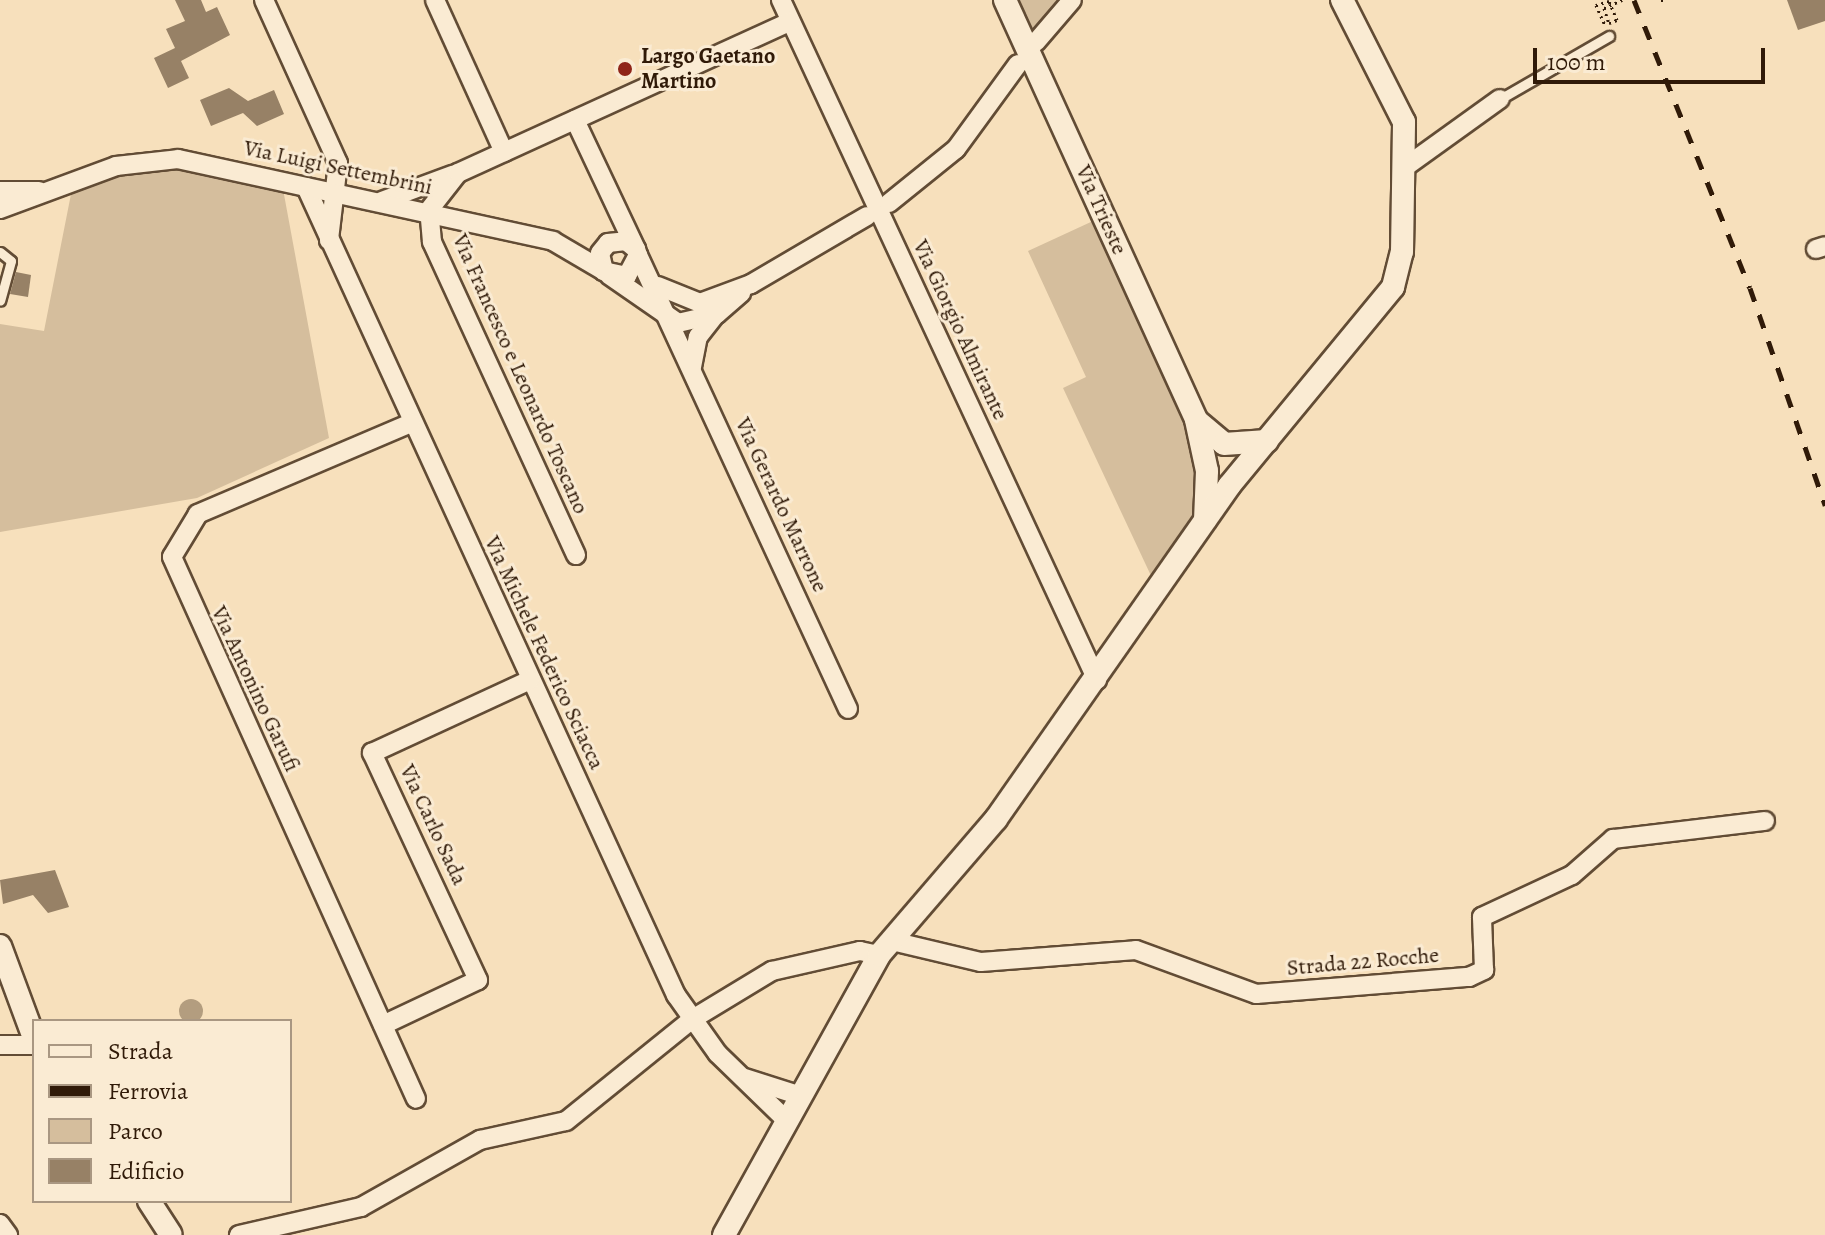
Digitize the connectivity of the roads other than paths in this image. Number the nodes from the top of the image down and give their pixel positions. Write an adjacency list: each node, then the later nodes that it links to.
1 (264, 0): 19 (street)
2 (435, 0): 13 (street)
3 (781, 0): 7 (street, Via Giorgio Almirante)
4 (1005, 0): 37 (street, Via Trieste)
5 (1072, 0): 9 (street)
6 (1342, 0): 14 (street)
7 (790, 22): 12 (street); 42 (street, Via Giorgio Almirante)
8 (1609, 36): 11 (lane)
9 (1036, 42)
10 (1018, 64): 21 (street)
11 (1500, 99): 14 (street)
12 (575, 120): 13 (street); 27 (street, Via Gerardo Marrone)
13 (504, 152): 15 (street)
14 (1408, 165): 36 (street)
15 (458, 173): 20 (street); 23 (street)
16 (306, 187): 17 (street, Via Luigi Settembrini); 19 (street, Via Luigi Settembrini); 25 (street, Via Michele Federico Sciacca)
17 (58, 190): 18 (street); 22 (street, Via Luigi Settembrini)
18 (0, 191)
19 (336, 193): 20 (street, Via Luigi Settembrini); 25 (street)
20 (382, 201): 23 (street, Via Luigi Settembrini)
21 (889, 203)
22 (0, 209)
23 (429, 210): 28 (street, Via Luigi Settembrini); 40 (street, Via Francesco e Leonardo Toscano)
24 (867, 216): 30 (street)
25 (328, 242): 35 (street, Via Michele Federico Sciacca)
26 (0, 252): 31 (lane)
27 (637, 252): 28 (street); 28 (street); 29 (street, Via Gerardo Marrone)
28 (606, 273): 33 (street, Via Luigi Settembrini)
29 (655, 284): 30 (street); 33 (street, Via Gerardo Marrone)
30 (751, 284): 32 (street)
31 (0, 301)
32 (717, 314): 33 (street); 34 (street)
33 (670, 321): 34 (street, Via Gerardo Marrone)
34 (692, 370): 43 (street, Via Gerardo Marrone)
35 (411, 423): 41 (street, Via Michele Federico Sciacca); 48 (street, Via Antonino Garufi)
36 (1267, 441): 37 (street); 38 (street)
37 (1212, 446): 38 (street); 39 (street)
38 (1235, 479): 39 (street)
39 (1203, 525): 42 (street)
40 (576, 555)
41 (530, 680): 47 (street, Via Michele Federico Sciacca); 48 (street, Via Carlo Sada)
42 (1097, 680): 46 (street)
43 (848, 709)
44 (1765, 821): 46 (street, Strada 22 Rocche)
45 (0, 946): 49 (street)
46 (886, 948): 47 (street); 53 (street)
47 (691, 1020): 52 (street, Via Michele Federico Sciacca); 60 (street)
48 (383, 1025): 54 (street, Via Antonino Garufi)
49 (32, 1033)
50 (0, 1045): 51 (street)
51 (32, 1045)
52 (736, 1072): 53 (street); 55 (street, Via Michele Federico Sciacca)
53 (798, 1095): 55 (street)
54 (416, 1099)
55 (785, 1119): 61 (street)
56 (150, 1203): 59 (street)
57 (0, 1224): 58 (street)
58 (8, 1235)
59 (171, 1235)
60 (239, 1235)
61 (724, 1235)

